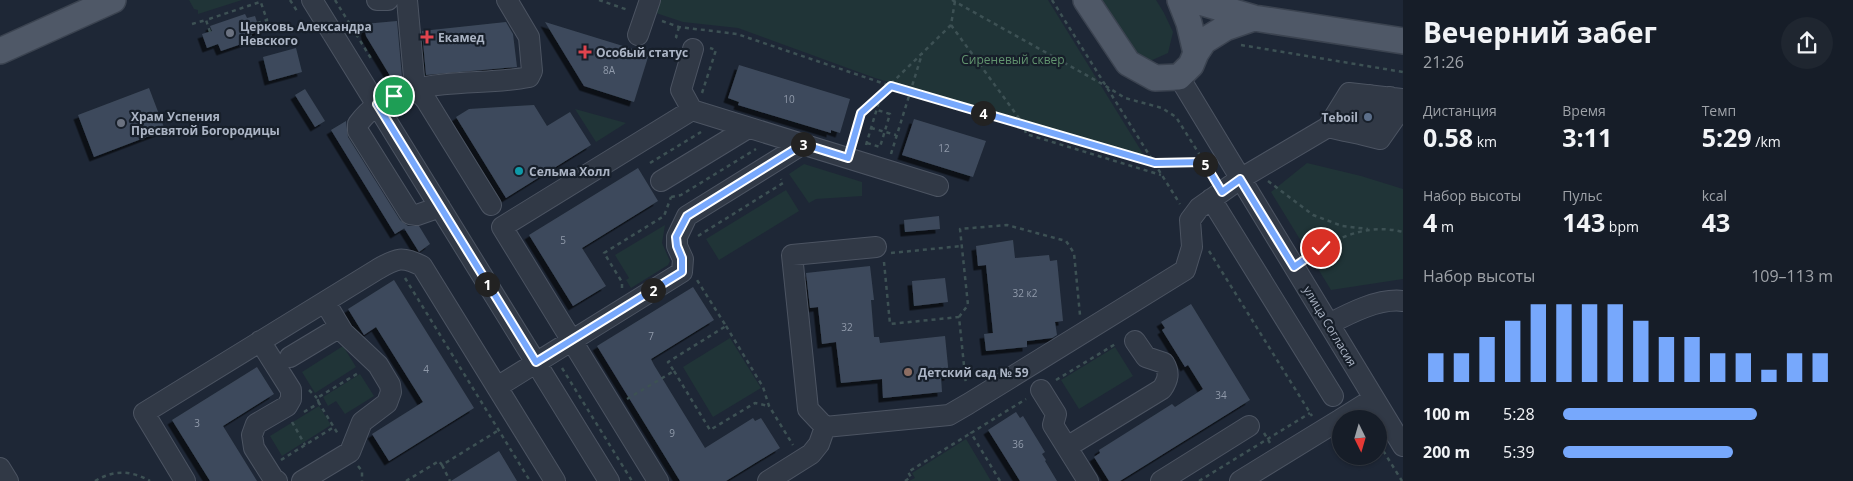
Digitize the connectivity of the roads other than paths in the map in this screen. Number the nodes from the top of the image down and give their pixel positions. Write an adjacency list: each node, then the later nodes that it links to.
1 (113, 0): 15 (main road)
2 (312, 0): 20 (street)
3 (377, 0): 4 (street)
4 (388, 0)
5 (407, 0): 18 (street)
6 (507, 0): 18 (street)
7 (1086, 0): 17 (main road)
8 (1180, 0): 16 (main road)
9 (1193, 0): 11 (main road)
10 (648, 8): 12 (street)
11 (1254, 18): 13 (main road); 16 (main road)
12 (638, 35)
13 (1403, 41)
14 (694, 49): 21 (street)
15 (0, 51)
16 (1196, 53): 17 (main road)
17 (1179, 77): 25 (street, улица Согласия)
18 (415, 88): 20 (street); 29 (street)
19 (1399, 101): 23 (street); 23 (street)
20 (377, 104): 30 (street); 30 (street)
21 (692, 110): 22 (street); 36 (street)
22 (748, 128): 24 (street); 26 (street)
23 (1344, 131): 25 (street)
24 (803, 144): 27 (street); 36 (street)
25 (1240, 179): 28 (street); 34 (street, улица Согласия)
26 (661, 181)
27 (938, 186)
28 (1217, 195): 43 (street); 47 (street)
29 (491, 205)
30 (440, 206): 39 (street)
31 (876, 246): 47 (street)
32 (1403, 301): 34 (street)
33 (325, 302): 35 (street); 38 (street); 41 (street)
34 (1329, 324): 44 (street, улица Согласия)
35 (340, 326): 40 (street); 55 (street)
36 (572, 340): 39 (street); 58 (street)
37 (1129, 340): 50 (street)
38 (260, 341): 53 (street); 54 (street)
39 (544, 357): 41 (street); 57 (street)
40 (290, 358)
41 (497, 387): 56 (street)
42 (1041, 390): 50 (street)
43 (1333, 396)
44 (1373, 399): 45 (street); 49 (street, улица Согласия)
45 (1355, 410)
46 (1332, 425): 62 (street)
47 (825, 426): 59 (street)
48 (1249, 426): 61 (street)
49 (1403, 446)
50 (1067, 447): 60 (street)
51 (0, 468): 52 (street)
52 (8, 481)
53 (185, 481)
54 (277, 481)
55 (302, 481)
56 (556, 481)
57 (609, 481)
58 (658, 481)
59 (768, 481)
60 (1088, 481)
61 (1161, 481)
62 (1240, 481)

